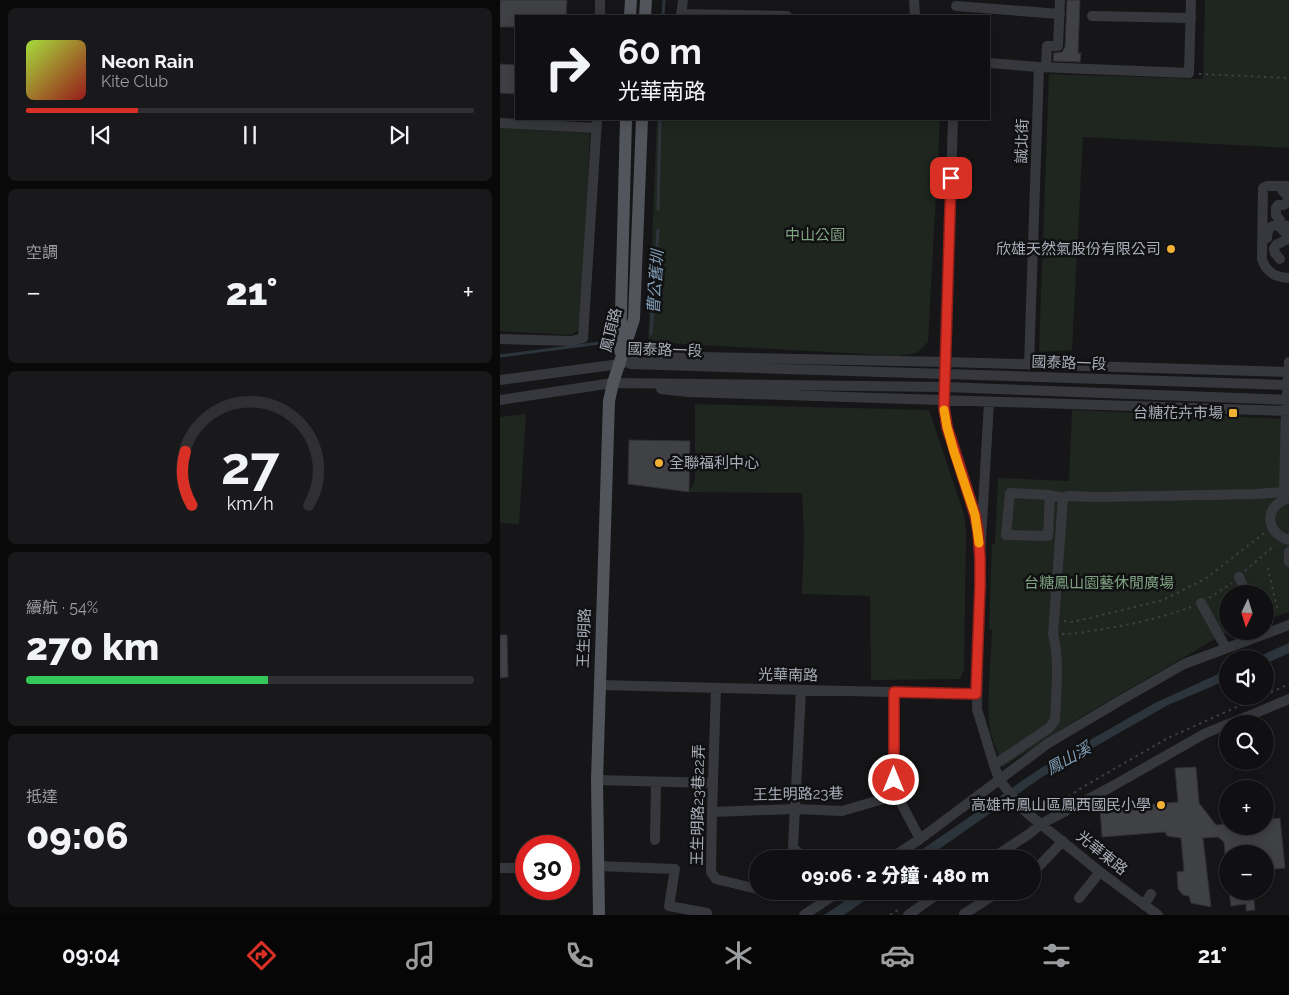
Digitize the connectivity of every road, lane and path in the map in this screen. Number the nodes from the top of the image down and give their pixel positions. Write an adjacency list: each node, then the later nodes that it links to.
1 (600, 0): 10 (street)
2 (631, 0): 11 (main road)
3 (646, 0): 12 (main road)
4 (682, 0): 13 (street)
5 (914, 0): 14 (street)
6 (1060, 0): 9 (street)
7 (1191, 0): 16 (street)
8 (956, 7): 9 (street)
9 (1060, 14): 18 (street, 誠北街)
10 (600, 15)
11 (630, 15)
12 (645, 15)
13 (681, 15)
14 (914, 15)
15 (1092, 16): 16 (street)
16 (1191, 18): 19 (street)
17 (990, 63): 18 (street)
18 (1043, 67): 19 (street); 34 (street, 誠北街)
19 (1189, 73): 20 (path)
20 (1289, 78)
21 (626, 120): 33 (main road, 鳳頂路)
22 (642, 120): 33 (main road, 鳳頂路)
23 (953, 120): 32 (street)
24 (500, 123): 25 (street)
25 (597, 123): 31 (street)
26 (1287, 189): 27 (street); 27 (street)
27 (1278, 224): 28 (street); 28 (street); 28 (street)
28 (1275, 265): 29 (street); 30 (street)
29 (1289, 273)
30 (1289, 278)
31 (500, 339)
32 (945, 362): 33 (street, 國泰路一段); 34 (street, 國泰路一段); 36 (street)
33 (620, 364): 36 (street, 國泰路一段); 37 (street); 38 (main road, 王生明路)
34 (1029, 365): 35 (street, 國泰路一段)
35 (1289, 369): 39 (street)
36 (944, 374): 39 (street, 國泰路一段); 41 (street)
37 (500, 380)
38 (613, 383): 40 (street, 國泰路一段); 42 (street); 43 (street); 70 (main road, 王生明路)
39 (1288, 385): 45 (street)
40 (879, 387): 41 (street, 國泰路一段); 42 (street)
41 (944, 387): 44 (street); 45 (street, 國泰路一段)
42 (879, 398): 44 (street)
43 (500, 400)
44 (944, 400): 46 (street); 54 (street)
45 (1288, 400): 47 (street)
46 (989, 402): 47 (street); 54 (street)
47 (1287, 411): 49 (street)
48 (1050, 495): 48 (street); 50 (street)
49 (1287, 495): 50 (street); 51 (street)
50 (1064, 498): 63 (street)
51 (1272, 526): 52 (street); 63 (path)
52 (1286, 539): 57 (path)
53 (1289, 552): 55 (street)
54 (980, 558): 75 (street)
55 (1289, 562)
56 (1268, 568): 59 (path)
57 (1239, 577): 58 (street); 61 (path)
58 (1243, 585)
59 (1272, 585)
60 (1274, 595): 62 (path)
61 (1201, 603): 66 (path); 68 (street)
62 (1274, 609)
63 (1054, 620): 66 (street)
64 (1289, 625): 65 (street)
65 (1274, 630)
66 (1053, 634): 79 (street)
67 (1246, 640): 68 (street)
68 (1226, 648): 80 (street)
69 (1289, 684): 73 (path)
70 (599, 685): 71 (street, 光華南路); 81 (main road, 王生明路)
71 (716, 688): 72 (street, 光華南路); 83 (street, 王生明路23巷22弄)
72 (801, 690): 74 (street, 光華南路); 85 (street)
73 (1274, 691)
74 (894, 692): 75 (street, 光華南路); 84 (street)
75 (976, 694): 79 (street)
76 (1289, 699): 77 (street)
77 (1250, 715)
78 (1219, 728): 87 (street)
79 (994, 765): 80 (street, 光華東路)
80 (999, 779): 87 (street, 光華東路); 88 (street)
81 (597, 780): 82 (street); 95 (main road, 王生明路)
82 (656, 782): 83 (street); 89 (street)
83 (713, 783): 86 (street, 王生明路23巷22弄)
84 (894, 798): 85 (street, 王生明路23巷); 88 (street)
85 (795, 809): 86 (street, 王生明路23巷); 91 (street)
86 (712, 812): 99 (street, 王生明路23巷22弄)
87 (1041, 824): 90 (street, 光華東路); 93 (street)
88 (920, 839): 92 (street)
89 (655, 840)
90 (1063, 842): 94 (street); 98 (street, 光華東路)
91 (796, 850)
92 (904, 850)
93 (1005, 850)
94 (1041, 864)
95 (598, 866): 106 (street); 108 (main road, 王生明路)
96 (500, 868): 97 (street)
97 (515, 868)
98 (1100, 872): 101 (street); 105 (street, 光華東路)
99 (749, 887)
100 (1151, 894): 105 (street)
101 (1079, 898)
102 (825, 900): 109 (street)
103 (929, 900): 110 (street)
104 (986, 900): 107 (street)
105 (1144, 905): 111 (street, 光華東路)
106 (707, 913)
107 (964, 914)
108 (599, 915)
109 (804, 915)
110 (908, 915)
111 (1158, 915)

